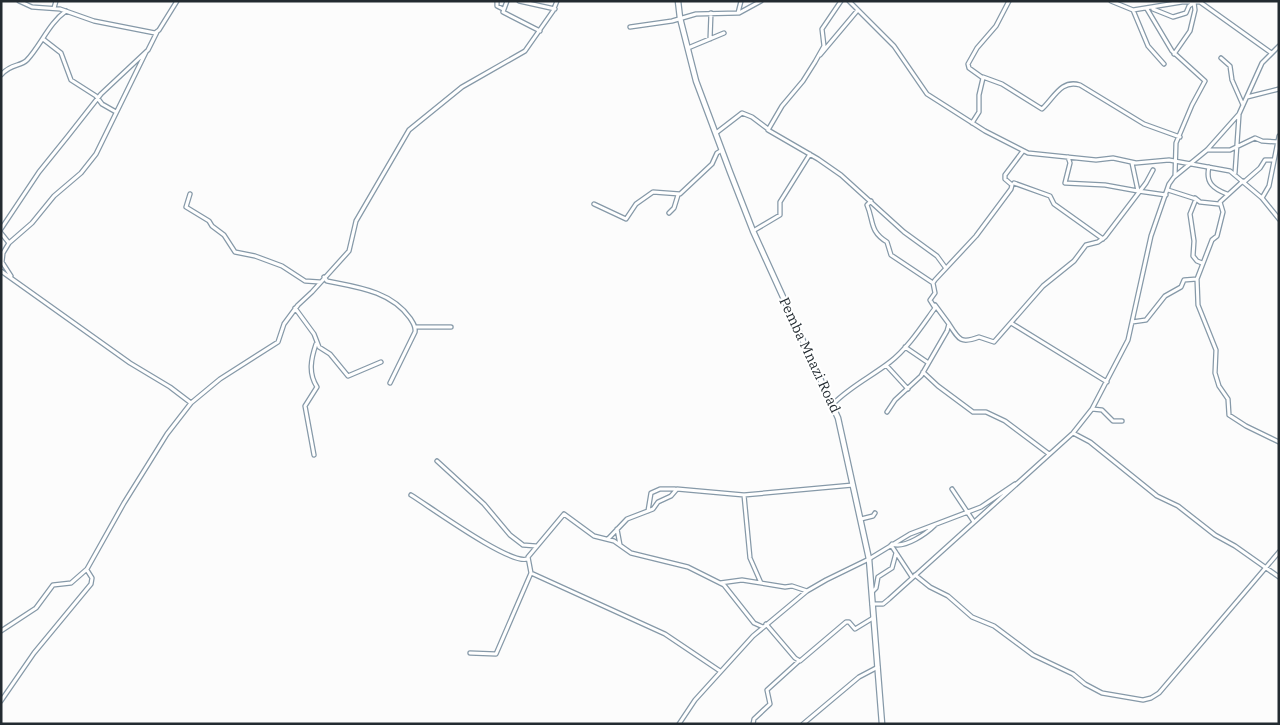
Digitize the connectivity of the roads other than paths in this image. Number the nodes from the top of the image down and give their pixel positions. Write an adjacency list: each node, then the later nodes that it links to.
1 (18, 1): 18 (street)
2 (56, 1): 18 (street)
3 (176, 1): 30 (street)
4 (497, 1): 19 (street)
5 (507, 1): 19 (street)
6 (519, 1): 20 (street)
7 (557, 1): 20 (street)
8 (678, 1): 27 (main road, Pemba Mnazi Road)
9 (741, 1): 26 (street)
10 (760, 1): 26 (street)
11 (840, 1): 39 (street)
12 (849, 1): 24 (street)
13 (1009, 1): 43 (street)
14 (1111, 1): 22 (street)
15 (1207, 1): 17 (street)
16 (1194, 2): 17 (street); 21 (street); 21 (street); 38 (street)
17 (1208, 6): 37 (street)
18 (54, 8): 23 (street)
19 (503, 9): 29 (street)
20 (555, 9): 29 (street)
21 (1149, 9): 22 (street); 38 (street)
22 (1133, 10): 41 (street)
23 (66, 11): 30 (street); 32 (street)
24 (856, 11): 39 (street); 50 (street)
25 (711, 13): 26 (street); 27 (street); 33 (street)
26 (738, 13)
27 (680, 18): 28 (street); 35 (main road, Pemba Mnazi Road)
28 (630, 27)
29 (540, 31): 95 (street)
30 (157, 32): 36 (street)
31 (724, 33): 33 (street)
32 (43, 38): 42 (street); 45 (street)
33 (710, 39): 35 (street)
34 (1279, 46): 37 (street)
35 (688, 48): 52 (main road, Pemba Mnazi Road)
36 (148, 50): 45 (street); 48 (street)
37 (1270, 52): 46 (street)
38 (1174, 54): 53 (street)
39 (818, 56): 51 (street)
40 (1221, 58): 47 (street)
41 (1164, 64)
42 (1, 75)
43 (983, 77): 50 (street); 53 (street)
44 (1279, 89): 46 (street)
45 (98, 98): 48 (street); 85 (street)
46 (1246, 98): 47 (street)
47 (1243, 105): 49 (street)
48 (116, 113): 89 (street)
49 (1239, 114): 56 (street); 58 (street)
50 (972, 123): 59 (street)
51 (768, 129): 52 (street); 60 (street)
52 (715, 134): 57 (main road, Pemba Mnazi Road)
53 (1180, 136): 63 (street)
54 (1279, 136): 55 (street)
55 (1278, 142): 56 (street); 62 (street)
56 (1236, 146): 58 (street); 68 (street)
57 (722, 150): 75 (street); 86 (main road, Pemba Mnazi Road)
58 (1207, 150): 65 (street)
59 (1023, 151): 61 (street); 92 (street)
60 (810, 154): 80 (street); 86 (street)
61 (1068, 156): 64 (street); 73 (street)
62 (1274, 160): 70 (street); 79 (street)
63 (1175, 161): 64 (street); 65 (street); 69 (street)
64 (1132, 162): 73 (street)
65 (1191, 165): 66 (street); 69 (street)
66 (1209, 167): 68 (street); 76 (street)
67 (1152, 170): 73 (street)
68 (1235, 174): 70 (street)
69 (1174, 177): 72 (street)
70 (1243, 181): 76 (street); 79 (street)
71 (1014, 183): 88 (street)
72 (1168, 190): 77 (street); 78 (street)
73 (1138, 191): 77 (street); 88 (street)
74 (190, 194): 97 (street)
75 (679, 194): 81 (street); 83 (street)
76 (1227, 194): 82 (street)
77 (1166, 195): 101 (street)
78 (1195, 198): 82 (street); 91 (street)
79 (1262, 198): 84 (street)
80 (871, 201): 92 (street); 98 (street)
81 (594, 204)
82 (1219, 204): 91 (street)
83 (669, 213)
84 (1279, 219)
85 (1, 229)
86 (753, 231): 116 (main road, Pemba Mnazi Road)
87 (1, 233): 89 (street)
88 (1103, 239): 102 (street)
89 (9, 244): 90 (street)
90 (3, 252): 94 (street)
91 (1202, 263): 96 (street)
92 (945, 267): 98 (street)
93 (1, 271): 94 (street)
94 (13, 278): 115 (street)
95 (324, 278): 97 (street); 104 (street)
96 (1197, 279): 101 (street); 121 (street)
97 (320, 282): 100 (street)
98 (933, 283): 99 (street)
99 (934, 305): 103 (street); 107 (street)
100 (295, 308): 106 (street); 115 (street)
101 (1132, 322): 112 (street)
102 (1010, 323): 103 (street); 112 (street)
103 (948, 324): 109 (street)
104 (416, 327): 105 (street); 113 (street)
105 (451, 327)
106 (316, 343): 108 (street); 123 (street)
107 (904, 348): 109 (street); 110 (street)
108 (381, 362)
109 (927, 362): 111 (street)
110 (886, 365): 114 (street); 116 (street)
111 (923, 372): 114 (street); 122 (street)
112 (1107, 382): 117 (street)
113 (390, 383)
114 (908, 390): 118 (street)
115 (191, 403): 147 (street)
116 (834, 403): 126 (main road, Pemba Mnazi Road)
117 (1092, 409): 119 (street); 120 (street)
118 (887, 412)
119 (1122, 421)
120 (1073, 433): 122 (street); 146 (street)
121 (1279, 442)
122 (1049, 454): 125 (street)
123 (314, 456)
124 (437, 460): 141 (street)
125 (1016, 484): 132 (street); 136 (street)
126 (854, 485): 130 (street); 134 (main road, Pemba Mnazi Road)
127 (676, 489): 130 (street); 131 (street); 131 (street)
128 (952, 489): 132 (street)
129 (412, 495): 144 (street)
130 (744, 495): 152 (street)
131 (648, 511): 137 (street)
132 (969, 512): 135 (street); 136 (street)
133 (875, 513): 134 (street)
134 (861, 519): 145 (main road, Pemba Mnazi Road)
135 (937, 522): 140 (street); 140 (street)
136 (974, 522): 149 (street)
137 (617, 529): 138 (street); 139 (street)
138 (608, 539): 139 (street); 141 (street)
139 (620, 545): 151 (street)
140 (891, 545): 143 (street); 145 (street)
141 (537, 546): 144 (street)
142 (1279, 552): 146 (street)
143 (896, 553): 149 (street); 154 (street)
144 (527, 558): 148 (street)
145 (869, 559): 153 (street); 154 (main road, Pemba Mnazi Road)
146 (1265, 568): 149 (street); 150 (street)
147 (87, 569): 158 (street); 163 (street)
148 (531, 573): 159 (street); 162 (street)
149 (913, 576): 155 (street)
150 (1279, 577)
151 (720, 583): 152 (street); 157 (street)
152 (761, 583): 153 (street)
153 (807, 591): 157 (street)
154 (871, 592): 155 (main road, Pemba Mnazi Road)
155 (872, 604): 156 (main road, Pemba Mnazi Road)
156 (873, 618): 160 (street); 161 (main road, Pemba Mnazi Road)
157 (764, 626): 160 (street); 162 (street)
158 (1, 631)
159 (470, 653)
160 (800, 660): 165 (street)
161 (878, 667): 166 (street); 167 (main road, Pemba Mnazi Road)
162 (720, 671): 164 (street)
163 (1, 701)
164 (679, 724)
165 (753, 724)
166 (803, 724)
167 (882, 724)

